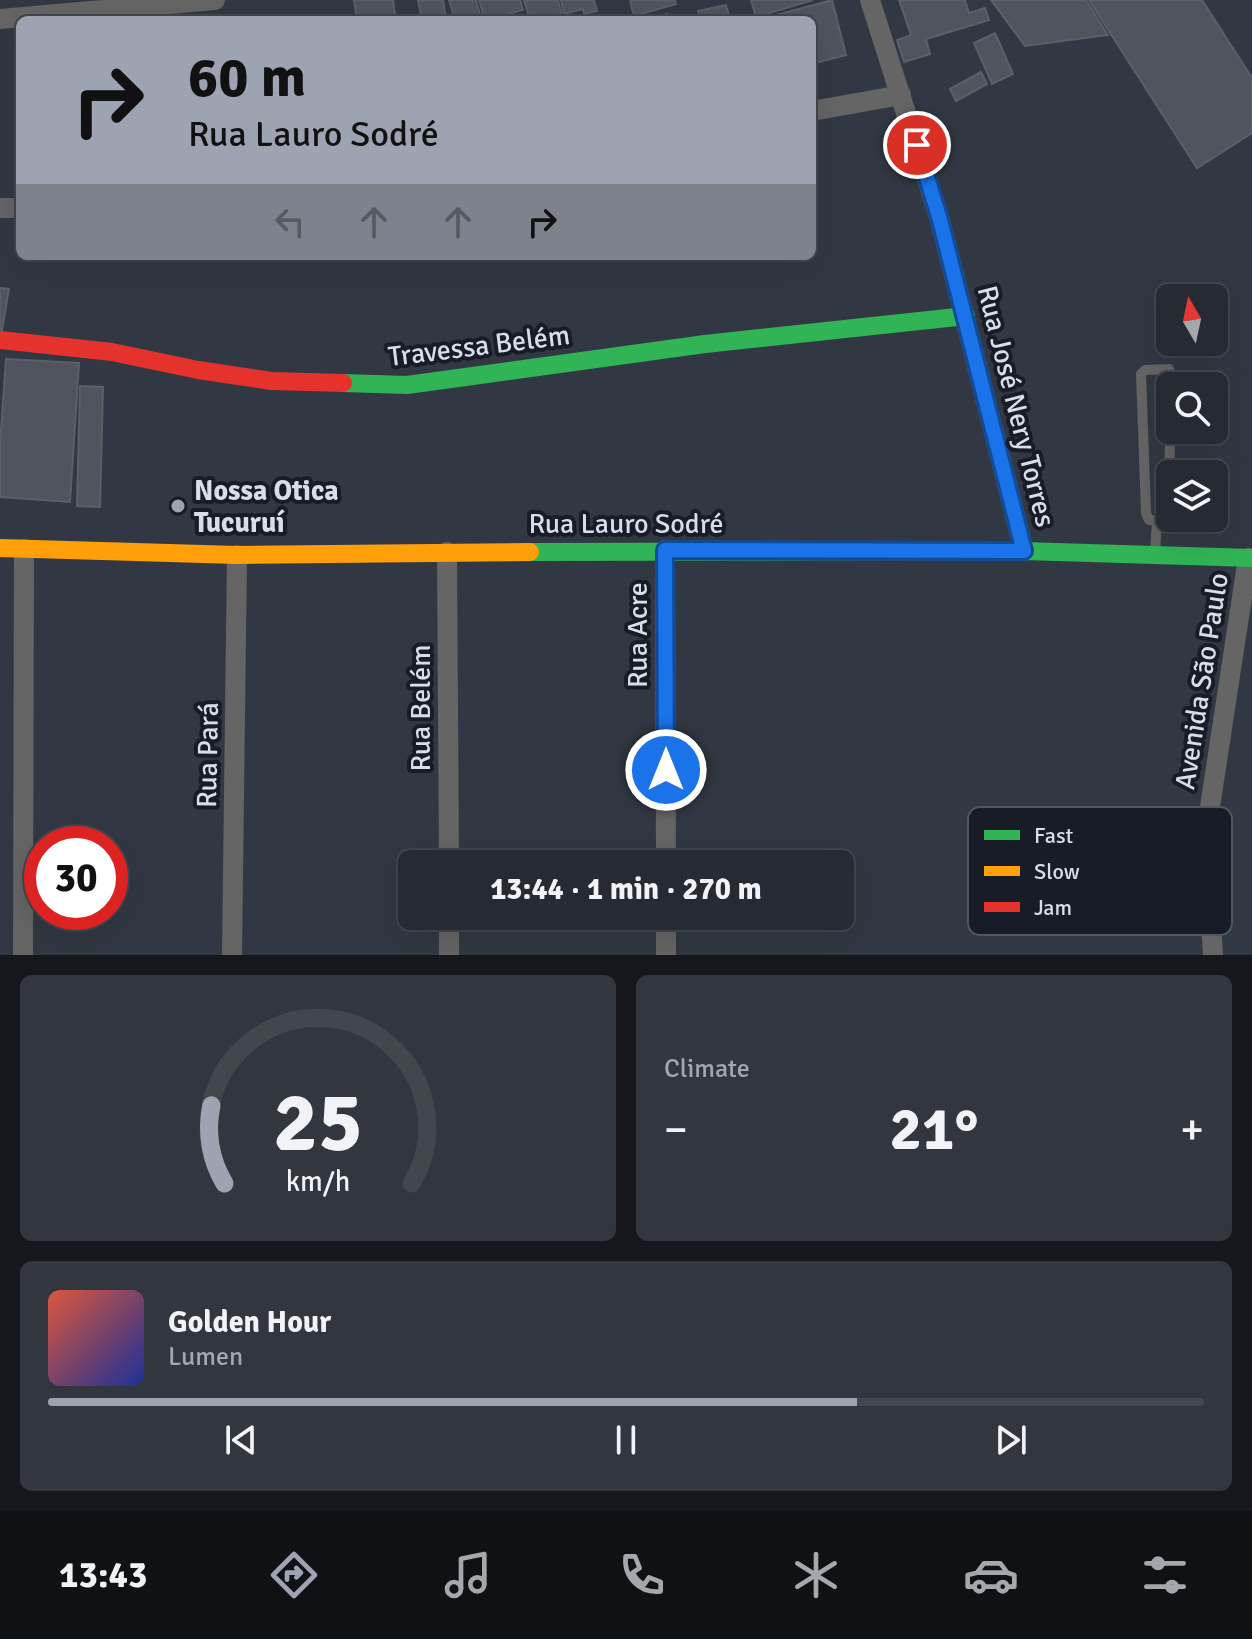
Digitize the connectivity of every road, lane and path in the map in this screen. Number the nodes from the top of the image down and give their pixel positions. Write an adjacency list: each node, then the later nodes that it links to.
1 (215, 0): 3 (street)
2 (870, 0): 4 (street, Rua José Nery Torres)
3 (34, 16)
4 (901, 95): 5 (street); 6 (street, Rua José Nery Torres)
5 (816, 110)
6 (966, 316): 7 (main road, Travessa Belém); 14 (street, Rua José Nery Torres)
7 (0, 340)
8 (1169, 372): 9 (lane)
9 (1156, 520)
10 (1156, 532): 17 (lane)
11 (0, 548): 12 (main road, Rua Lauro Sodré)
12 (24, 549): 16 (main road, Rua Lauro Sodré); 25 (street)
13 (665, 550): 14 (main road, Rua Lauro Sodré); 15 (main road, Rua Lauro Sodré); 21 (street, Rua Acre)
14 (1024, 551): 17 (main road, Rua Lauro Sodré)
15 (447, 552): 16 (main road, Rua Lauro Sodré); 20 (street, Rua Belém)
16 (237, 555): 26 (street, Rua Pará)
17 (1154, 555): 18 (main road, Rua Lauro Sodré)
18 (1250, 558): 19 (street, Avenida São Paulo)
19 (1210, 807)
20 (449, 850)
21 (666, 850)
22 (449, 930): 27 (street)
23 (666, 930): 28 (street)
24 (1212, 935): 29 (street, Avenida São Paulo)
25 (23, 955)
26 (232, 955)
27 (449, 955)
28 (666, 955)
29 (1213, 955)

